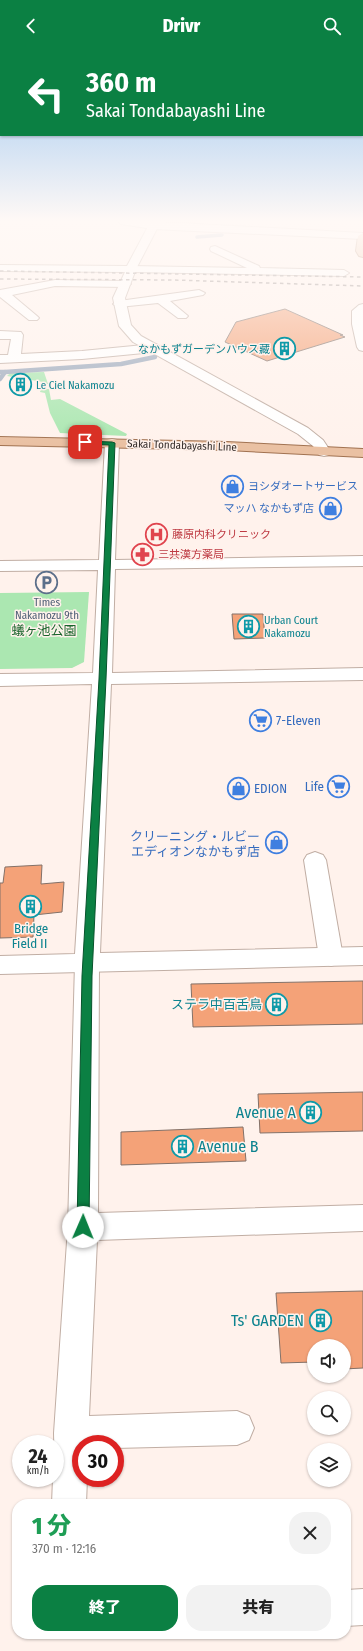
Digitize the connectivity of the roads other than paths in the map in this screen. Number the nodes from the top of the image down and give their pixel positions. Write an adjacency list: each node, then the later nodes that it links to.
1 (4, 296): 8 (street)
2 (120, 296): 5 (street)
3 (182, 296): 4 (street)
4 (160, 299): 5 (street); 7 (street)
5 (119, 304): 11 (street)
6 (363, 308): 10 (street)
7 (182, 316)
8 (33, 318)
9 (0, 335): 12 (street)
10 (363, 347)
11 (154, 348): 12 (street); 16 (street)
12 (14, 358): 13 (street)
13 (0, 359)
14 (0, 441): 15 (main road, Sakai Tondabayashi Line)
15 (112, 443): 16 (main road, Sakai Tondabayashi Line); 19 (street)
16 (324, 452): 17 (main road, Sakai Tondabayashi Line)
17 (363, 452)
18 (363, 560): 19 (street)
19 (107, 564): 20 (street); 22 (street)
20 (0, 566)
21 (363, 674): 22 (street)
22 (102, 679): 23 (street); 27 (street)
23 (0, 680)
24 (315, 860): 26 (street)
25 (363, 956): 26 (street)
26 (331, 957): 27 (street)
27 (87, 963): 28 (street); 30 (street)
28 (0, 965)
29 (363, 1218): 30 (street)
30 (83, 1227): 32 (street)
31 (237, 1428): 32 (street)
32 (71, 1433): 33 (street)
33 (69, 1499)
34 (363, 1607): 35 (street)
35 (351, 1608)

